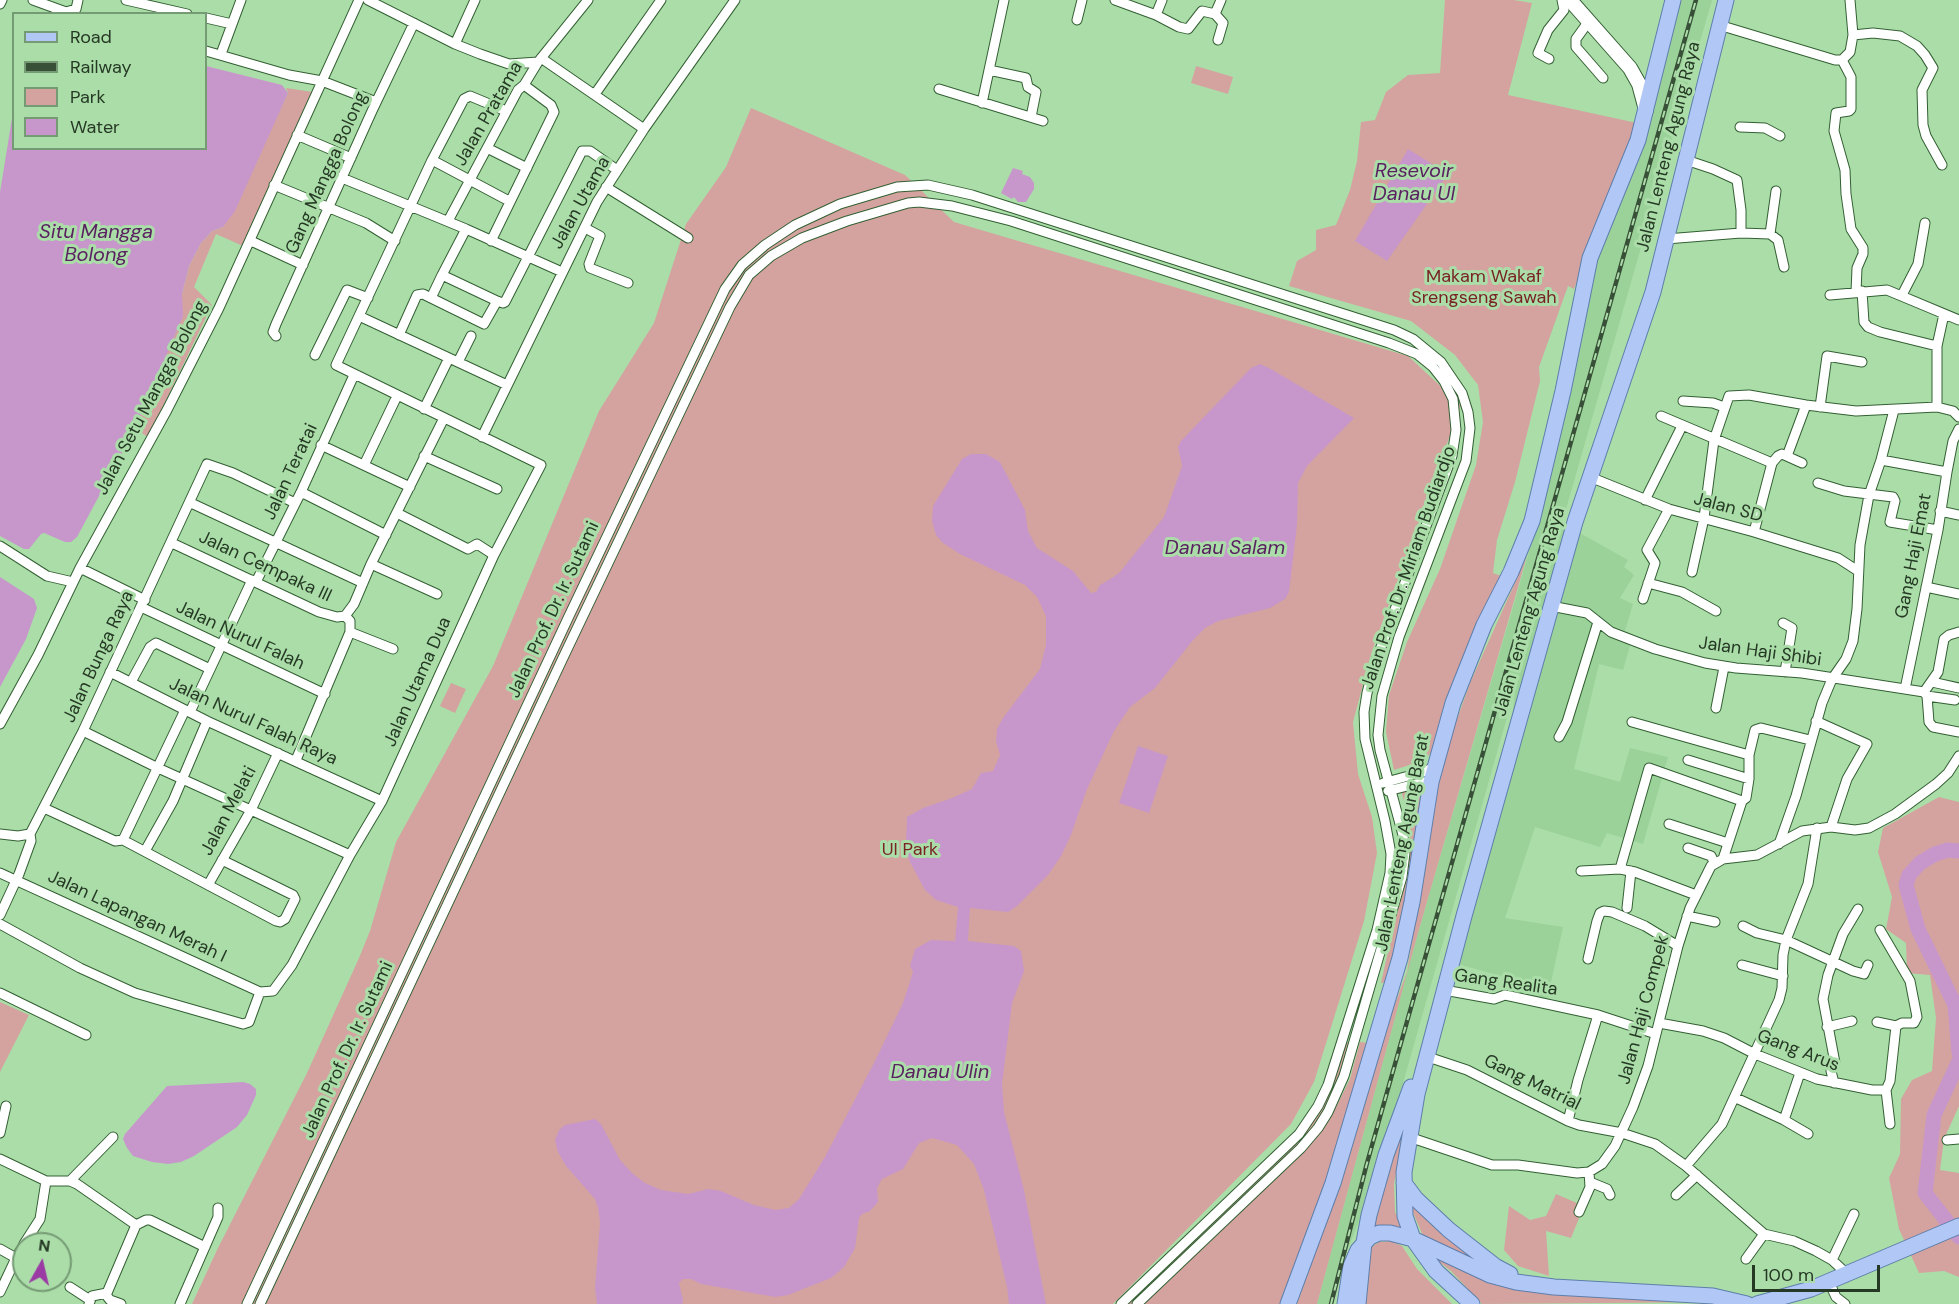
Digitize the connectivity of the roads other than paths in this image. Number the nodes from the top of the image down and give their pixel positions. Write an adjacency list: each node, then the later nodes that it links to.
1 (2, 0): 22 (street)
2 (33, 0): 3 (street)
3 (80, 0)
4 (126, 0): 23 (street)
5 (241, 0): 30 (street)
6 (358, 0): 42 (street, Jalan Setu Mangga Bolong)
7 (369, 0): 29 (street)
8 (475, 0): 34 (street)
9 (588, 0): 38 (street, Jalan Pratama)
10 (661, 0): 45 (street)
11 (735, 0): 53 (street, Jalan Utama)
12 (1004, 0): 40 (street)
13 (1082, 0): 27 (street)
14 (1115, 0): 25 (street)
15 (1162, 0): 25 (street)
16 (1221, 0): 24 (street)
17 (1562, 0): 37 (street)
18 (1570, 0): 28 (main road)
19 (1673, 0): 48 (main road, Jalan Lenteng Agung Raya)
20 (1726, 0): 31 (main road, Jalan Lenteng Agung Raya)
21 (1850, 0): 32 (street)
22 (0, 4)
23 (178, 12)
24 (1215, 14): 25 (street); 33 (street)
25 (1156, 15)
26 (207, 18): 30 (street)
27 (1077, 20)
28 (1589, 21): 41 (street); 48 (main road)
29 (414, 23): 34 (street); 46 (street, Gang Mangga Bolong)
30 (232, 24): 36 (street)
31 (1719, 25): 39 (street); 59 (main road, Jalan Lenteng Agung Raya)
32 (1854, 35): 39 (street); 60 (street)
33 (1218, 40)
34 (454, 44): 38 (street)
35 (207, 51): 36 (street)
36 (221, 54): 42 (street)
37 (1548, 59)
38 (540, 60): 43 (street, Jalan Pratama); 45 (street)
39 (1842, 60): 92 (street)
40 (990, 70): 47 (street); 50 (street)
41 (1603, 78)
42 (322, 81): 46 (street); 54 (street, Jalan Setu Mangga Bolong)
43 (524, 85): 49 (street, Jalan Pratama); 61 (street)
44 (939, 89): 47 (street)
45 (595, 94): 53 (street)
46 (376, 102): 57 (street, Gang Mangga Bolong)
47 (982, 103): 50 (street)
48 (1646, 110): 208 (main road, Jalan Lenteng Agung Barat)
49 (506, 111): 56 (street, Jalan Pratama); 58 (street)
50 (1031, 117): 51 (street)
51 (1043, 121)
52 (1740, 127): 55 (street)
53 (644, 129): 62 (street, Jalan Utama)
54 (297, 135): 57 (street); 65 (street, Jalan Setu Mangga Bolong)
55 (1780, 136)
56 (487, 148): 61 (street); 64 (street, Jalan Pratama)
57 (351, 158): 63 (street, Gang Mangga Bolong)
58 (432, 160): 64 (street); 72 (street)
59 (1686, 160): 78 (street); 81 (main road, Jalan Lenteng Agung Raya)
60 (1942, 165)
61 (527, 168): 69 (street)
62 (616, 170): 67 (street, Jalan Utama); 86 (street)
63 (342, 178): 71 (street, Gang Mangga Bolong); 72 (street)
64 (469, 181): 69 (street); 73 (street, Jalan Pratama)
65 (274, 185): 71 (street); 82 (street, Jalan Setu Mangga Bolong)
66 (928, 185): 70 (street); 77 (street, Jalan Prof. Dr. Ir. Sutami); 313 (street, Jalan Prof. Dr. Ir. Sutami)
67 (606, 187): 75 (street, Jalan Utama); 80 (street)
68 (1776, 191): 79 (street)
69 (509, 201): 84 (street)
70 (926, 203): 85 (street, Jalan Prof. Dr. Ir. Sutami); 314 (street, Jalan Prof. Dr. Ir. Sutami)
71 (330, 207): 83 (street); 87 (street, Gang Mangga Bolong)
72 (411, 207): 73 (street); 83 (street)
73 (448, 221): 76 (street)
74 (1925, 223): 94 (street)
75 (585, 228): 89 (street, Jalan Utama); 91 (street)
76 (466, 229): 84 (street); 90 (street)
77 (1080, 231): 98 (street, Jalan Prof. Dr. Miriam Budiardjo)
78 (1741, 233): 79 (street); 81 (street)
79 (1770, 234): 88 (street)
80 (688, 238)
81 (1666, 239): 135 (main road, Jalan Lenteng Agung Raya)
82 (251, 241): 87 (street); 157 (street, Jalan Setu Mangga Bolong)
83 (395, 241): 95 (street)
84 (491, 241): 86 (street)
85 (1079, 244): 101 (street, Jalan Prof. Dr. Miriam Budiardjo)
86 (527, 256): 89 (street); 97 (street)
87 (303, 265): 104 (street, Gang Mangga Bolong)
88 (1784, 267)
89 (562, 272): 111 (street, Jalan Utama)
90 (442, 275): 96 (street); 97 (street)
91 (628, 283)
92 (1859, 292): 93 (street); 94 (street); 106 (street)
93 (1830, 295)
94 (1902, 295): 99 (street)
95 (368, 297): 100 (street); 107 (street)
96 (431, 298): 97 (street); 103 (street)
97 (497, 301)
98 (1311, 304): 101 (street); 190 (street, Jalan Prof. Dr. Miriam Budiardjo)
99 (1944, 314): 102 (street); 106 (street)
100 (359, 316): 103 (street); 110 (street)
101 (1307, 316): 187 (street, Jalan Prof. Dr. Miriam Budiardjo)
102 (1959, 320)
103 (399, 335): 108 (street)
104 (276, 336)
105 (471, 336): 108 (street)
106 (1937, 346): 117 (street)
107 (315, 355)
108 (453, 360): 111 (street); 118 (street)
109 (1862, 362): 116 (street)
110 (354, 375): 112 (street); 127 (street, Jalan Teratai)
111 (507, 385): 125 (street, Jalan Utama)
112 (397, 396): 118 (street); 133 (street)
113 (1683, 401): 115 (street)
114 (1806, 405): 115 (street); 116 (street); 129 (street)
115 (1724, 407): 126 (street)
116 (1820, 407): 119 (street)
117 (1937, 407): 119 (street); 121 (street)
118 (424, 409): 122 (street)
119 (1894, 410): 130 (street, Jalan Haji Shibi)
120 (1661, 416): 123 (street)
121 (1959, 417)
122 (444, 418): 125 (street, Jalan Utama Dua); 128 (street)
123 (1682, 426): 126 (street); 141 (street)
124 (1959, 429): 134 (street, Gang Haji Emat)
125 (482, 437): 155 (street, Jalan Utama Dua)
126 (1714, 440): 132 (street); 148 (street)
127 (321, 445): 133 (street); 139 (street, Jalan Teratai)
128 (424, 456): 137 (street); 138 (street)
129 (1787, 456): 131 (street); 132 (street)
130 (1881, 460): 134 (street); 140 (street, Jalan Haji Shibi)
131 (1802, 463)
132 (1772, 464): 150 (street)
133 (363, 465): 137 (street)
134 (1947, 472): 145 (street, Gang Haji Emat)
135 (1590, 477): 141 (street, Jalan SD); 169 (main road, Jalan Lenteng Agung Raya)
136 (1818, 483): 140 (street)
137 (410, 487): 146 (street)
138 (496, 489)
139 (301, 492): 142 (street, Jalan Teratai); 151 (street)
140 (1869, 495): 149 (street); 158 (street, Jalan Haji Shibi)
141 (1645, 500): 144 (street, Jalan SD)
142 (295, 502): 143 (street, Jalan Bunga Raya); 153 (street, Jalan Teratai)
143 (191, 503): 152 (street, Jalan Bunga Raya); 153 (street)
144 (1668, 509): 148 (street, Jalan SD); 163 (street)
145 (1940, 511): 147 (street); 149 (street, Gang Haji Emat)
146 (397, 513): 151 (street); 155 (street)
147 (1959, 514)
148 (1704, 518): 150 (street, Jalan SD); 159 (street)
149 (1938, 530): 164 (street, Gang Haji Emat)
150 (1754, 532): 158 (street, Jalan SD)
151 (386, 535): 156 (street)
152 (172, 543): 160 (street, Jalan Cempaka III); 168 (street, Jalan Bunga Raya)
153 (275, 544): 160 (street, Jalan Teratai); 162 (street)
154 (0, 546): 161 (street)
155 (494, 555): 213 (street, Jalan Utama Dua)
156 (371, 564): 162 (street); 165 (street)
157 (80, 568): 161 (street, Jalan Setu Mangga Bolong); 168 (street, Jalan Nurul Falah)
158 (1858, 571): 182 (street, Jalan Haji Shibi)
159 (1692, 572)
160 (254, 581): 171 (street, Jalan Cempaka III); 176 (street, Jalan Teratai)
161 (73, 582): 197 (street, Jalan Setu Mangga Bolong)
162 (363, 583): 171 (street)
163 (1648, 583): 167 (street); 170 (street)
164 (1926, 587): 166 (street); 186 (street, Gang Haji Emat)
165 (437, 594)
166 (1959, 594)
167 (1643, 599)
168 (143, 603): 176 (street, Jalan Nurul Falah); 180 (street, Jalan Bunga Raya)
169 (1551, 606): 172 (street, Jalan Haji Shibi); 252 (main road, Jalan Lenteng Agung Raya)
170 (1716, 610)
171 (345, 616): 174 (street)
172 (1598, 622): 178 (street, Jalan Haji Shibi); 200 (street)
173 (1783, 623): 181 (street)
174 (351, 632): 177 (street); 188 (street)
175 (1959, 632): 184 (street)
176 (222, 646): 179 (street); 188 (street, Jalan Nurul Falah)
177 (393, 649)
178 (1724, 667): 181 (street, Jalan Haji Shibi); 192 (street)
179 (210, 669): 183 (street); 193 (street)
180 (110, 672): 183 (street, Jalan Nurul Falah Raya); 198 (street, Jalan Bunga Raya)
181 (1785, 672): 182 (street, Jalan Haji Shibi)
182 (1832, 679): 186 (street, Jalan Haji Shibi); 195 (street, Jalan Haji Shibi)
183 (130, 682): 193 (street, Jalan Nurul Falah Raya)
184 (1932, 682): 185 (street); 189 (street)
185 (1959, 688)
186 (1905, 689): 189 (street, Jalan Haji Shibi)
187 (1367, 693): 190 (street); 212 (street, Jalan Prof. Dr. Miriam Budiardjo)
188 (326, 694): 205 (street)
189 (1925, 694): 191 (street, Jalan Haji Shibi); 199 (street)
190 (1382, 696): 211 (street, Jalan Prof. Dr. Miriam Budiardjo)
191 (1955, 700)
192 (1716, 708)
193 (188, 711): 194 (street, Jalan Nurul Falah Raya); 207 (street)
194 (207, 721): 202 (street, Jalan Nurul Falah Raya); 209 (street)
195 (1816, 721): 201 (street, Jalan Haji Shibi); 218 (street)
196 (1632, 722): 203 (street)
197 (0, 724)
198 (83, 731): 207 (street); 215 (street, Jalan Bunga Raya)
199 (1959, 732)
200 (1559, 737)
201 (1810, 740): 203 (street); 224 (street, Jalan Haji Shibi)
202 (278, 753): 205 (street, Jalan Nurul Falah Raya); 216 (street, Jalan Melati)
203 (1749, 755): 210 (street)
204 (1959, 756): 218 (street)
205 (296, 760): 213 (street, Jalan Nurul Falah Raya)
206 (1688, 760): 210 (street)
207 (158, 768): 209 (street); 222 (street)
208 (1433, 774): 211 (street); 211 (street); 317 (main road, Jalan Lenteng Agung Barat)
209 (182, 779): 216 (street); 226 (street)
210 (1749, 779): 214 (street)
211 (1390, 786): 212 (street); 316 (street, Jalan Prof. Dr. Miriam Budiardjo)
212 (1378, 789): 315 (street, Jalan Prof. Dr. Miriam Budiardjo)
213 (382, 801): 227 (street, Jalan Utama Dua)
214 (1742, 801): 223 (street); 230 (street)
215 (44, 808): 221 (street, Jalan Bunga Raya); 222 (street)
216 (251, 810): 227 (street); 228 (street, Jalan Melati)
217 (1669, 824): 223 (street)
218 (1831, 827): 219 (street)
219 (1817, 828): 224 (street); 245 (street)
220 (0, 834): 221 (street)
221 (30, 834): 234 (street, Jalan Bunga Raya)
222 (123, 840): 226 (street)
223 (1728, 843): 229 (street)
224 (1779, 844): 229 (street)
225 (1688, 848): 229 (street)
226 (145, 851): 235 (street)
227 (350, 855): 253 (street, Jalan Utama Dua)
228 (222, 860): 235 (street, Jalan Melati); 235 (street)
229 (1719, 860): 236 (street, Jalan Haji Compek)
230 (1620, 869): 231 (street); 232 (street)
231 (1581, 871)
232 (1631, 872): 236 (street); 237 (street)
233 (0, 873): 234 (street, Jalan Lapangan Merah I)
234 (16, 880): 239 (street, Jalan Bunga Raya); 253 (street, Jalan Lapangan Merah I)
235 (208, 885)
236 (1696, 895): 240 (street, Jalan Haji Compek)
237 (1627, 908)
238 (1858, 909): 248 (street)
239 (0, 915)
240 (1687, 916): 241 (street); 246 (street, Jalan Haji Compek)
241 (1714, 922)
242 (0, 924): 253 (street)
243 (1743, 926): 245 (street)
244 (1880, 930): 260 (street)
245 (1786, 940): 248 (street); 251 (street)
246 (1678, 946): 247 (street); 259 (street, Jalan Haji Compek)
247 (1588, 959)
248 (1832, 962): 250 (street); 261 (street)
249 (1742, 965): 251 (street)
250 (1868, 965)
251 (1783, 976): 264 (street)
252 (1444, 990): 255 (main road, Jalan Lenteng Agung Raya); 256 (street, Gang Realita)
253 (260, 992)
254 (0, 993): 263 (street)
255 (1437, 1013): 265 (main road, Jalan Lenteng Agung Raya); 298 (main road)
256 (1598, 1015): 262 (street, Gang Realita); 272 (street)
257 (1852, 1021): 261 (street)
258 (1876, 1022): 260 (street)
259 (1659, 1023): 262 (street, Jalan Haji Compek); 264 (street, Gang Arus)
260 (1896, 1026): 268 (street)
261 (1827, 1027): 267 (street)
262 (1656, 1034): 275 (street, Jalan Haji Compek)
263 (86, 1035)
264 (1755, 1054): 266 (street, Gang Arus); 269 (street)
265 (1428, 1058): 272 (street, Gang Matrial); 278 (main road, Jalan Lenteng Agung Raya)
266 (1800, 1073): 267 (street, Gang Arus); 271 (street)
267 (1834, 1083): 268 (street, Gang Arus)
268 (1886, 1090): 273 (street)
269 (1736, 1098): 271 (street); 282 (street)
270 (6, 1107): 274 (street)
271 (1784, 1120): 276 (street)
272 (1568, 1121): 275 (street, Gang Matrial)
273 (1890, 1125)
274 (0, 1132)
275 (1622, 1133): 282 (street, Gang Matrial); 284 (street, Jalan Haji Compek)
276 (1808, 1134)
277 (113, 1137): 286 (street)
278 (1409, 1137): 284 (street); 287 (main road, Jalan Lenteng Agung Raya)
279 (1959, 1139): 280 (street)
280 (1947, 1140)
281 (0, 1159): 285 (street)
282 (1686, 1166): 283 (street, Gang Matrial)
283 (1697, 1175): 289 (street); 296 (street, Gang Matrial)
284 (1590, 1177): 288 (street); 291 (street)
285 (46, 1181): 286 (street); 295 (street)
286 (70, 1181): 293 (street)
287 (1404, 1183): 297 (main road, Jalan Lenteng Agung Raya); 306 (main road)
288 (1610, 1195)
289 (1676, 1195)
290 (218, 1208): 299 (street)
291 (1579, 1212)
292 (1854, 1214): 301 (street)
293 (136, 1225): 299 (street); 308 (street)
294 (1959, 1226): 303 (main road)
295 (32, 1232)
296 (1764, 1234): 300 (street); 301 (street)
297 (1413, 1239): 298 (main road); 306 (main road); 320 (main road, Jalan Lenteng Agung Raya)
298 (1364, 1242): 318 (main road); 319 (main road)
299 (205, 1247): 312 (street)
300 (1746, 1260)
301 (1832, 1260): 303 (street)
302 (12, 1266): 307 (street)
303 (1848, 1274): 304 (main road)
304 (1829, 1282): 309 (main road); 323 (street)
305 (72, 1288): 310 (street)
306 (1578, 1289): 321 (main road)
307 (0, 1292)
308 (106, 1295): 310 (street); 311 (street)
309 (1794, 1300): 322 (main road)
310 (90, 1302)
311 (122, 1304)
312 (180, 1304)
313 (247, 1304)
314 (260, 1304)
315 (1121, 1304)
316 (1137, 1304)
317 (1288, 1304)
318 (1345, 1304)
319 (1358, 1304)
320 (1472, 1304)
321 (1747, 1304)
322 (1757, 1304)
323 (1845, 1304)

